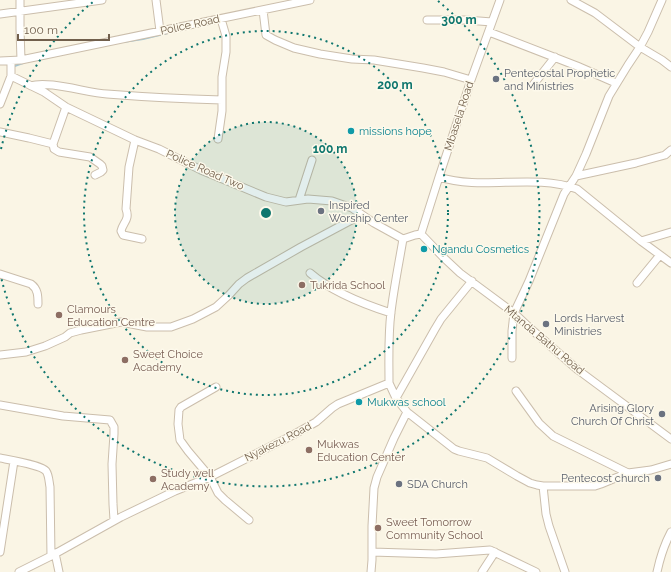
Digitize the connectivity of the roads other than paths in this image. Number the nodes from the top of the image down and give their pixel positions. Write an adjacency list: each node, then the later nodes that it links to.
1 (20, 0): 9 (street)
2 (102, 0): 9 (street)
3 (156, 0): 14 (street)
4 (310, 0): 8 (street, Police Road)
5 (500, 0): 13 (street, Mbasela Road)
6 (571, 0): 16 (street)
7 (662, 0): 16 (street)
8 (263, 10): 11 (street, Police Road); 23 (street)
9 (19, 11): 10 (street); 18 (street)
10 (0, 14)
11 (221, 18): 14 (street, Police Road); 27 (street)
12 (427, 20): 13 (street)
13 (492, 22): 15 (street, Mbasela Road)
14 (160, 32): 18 (street, Police Road)
15 (489, 32): 17 (street); 23 (street, Mbasela Road)
16 (640, 47): 21 (street); 24 (street)
17 (555, 57): 24 (street); 25 (street)
18 (21, 60): 20 (street, Police Road)
19 (0, 61): 20 (street, Police Road)
20 (11, 61): 22 (street)
21 (671, 67)
22 (11, 76): 26 (street, Police Road Two); 28 (street)
23 (471, 80): 38 (street, Mbasela Road)
24 (616, 83): 37 (street)
25 (533, 85)
26 (31, 86): 27 (street); 29 (street, Police Road Two)
27 (222, 100): 31 (street)
28 (0, 104)
29 (66, 107): 32 (street, Police Road Two); 33 (street)
30 (0, 132): 33 (street)
31 (218, 139)
32 (135, 140): 40 (street, Police Road Two); 44 (street)
33 (53, 144): 36 (street)
34 (671, 150): 37 (street)
35 (312, 160): 40 (street)
36 (95, 175)
37 (576, 176): 39 (street)
38 (439, 177): 39 (street); 43 (street, Mbasela Road)
39 (569, 186): 46 (street); 55 (street)
40 (299, 200): 41 (street, Police Road Two)
41 (361, 215): 45 (street, Police Road Two); 56 (street)
42 (671, 232): 46 (street)
43 (422, 234): 45 (street); 51 (street, Mtanda Bathu Road)
44 (142, 239)
45 (404, 239): 54 (street)
46 (641, 241): 47 (street)
47 (660, 255): 48 (street); 52 (street)
48 (671, 263)
49 (310, 273): 54 (street)
50 (0, 274): 53 (street)
51 (472, 281): 55 (street, Mtanda Bathu Road); 61 (street)
52 (637, 283)
53 (38, 304)
54 (391, 313): 58 (street)
55 (514, 313): 57 (street); 64 (street, Mtanda Bathu Road)
56 (0, 355)
57 (512, 358)
58 (389, 383): 61 (street); 69 (street, Nyakezu Road)
59 (216, 388): 69 (street)
60 (516, 391): 68 (street)
61 (396, 398): 63 (street)
62 (0, 405): 71 (street)
63 (407, 412): 70 (street); 75 (street)
64 (671, 439)
65 (0, 458): 66 (street)
66 (14, 461): 74 (street); 77 (street)
67 (671, 464): 68 (street)
68 (628, 473): 70 (street)
69 (210, 477): 71 (street, Nyakezu Road); 72 (street)
70 (543, 486): 84 (street)
71 (114, 520): 77 (street, Nyakezu Road)
72 (249, 520)
73 (671, 532): 85 (street)
74 (0, 552)
75 (372, 552): 76 (street); 81 (street)
76 (495, 552): 78 (street); 82 (street)
77 (53, 555): 79 (street, Nyakezu Road); 80 (street)
78 (526, 570): 83 (street)
79 (19, 572)
80 (59, 572)
81 (370, 572)
82 (482, 572)
83 (536, 572)
84 (565, 572)
85 (658, 572)

